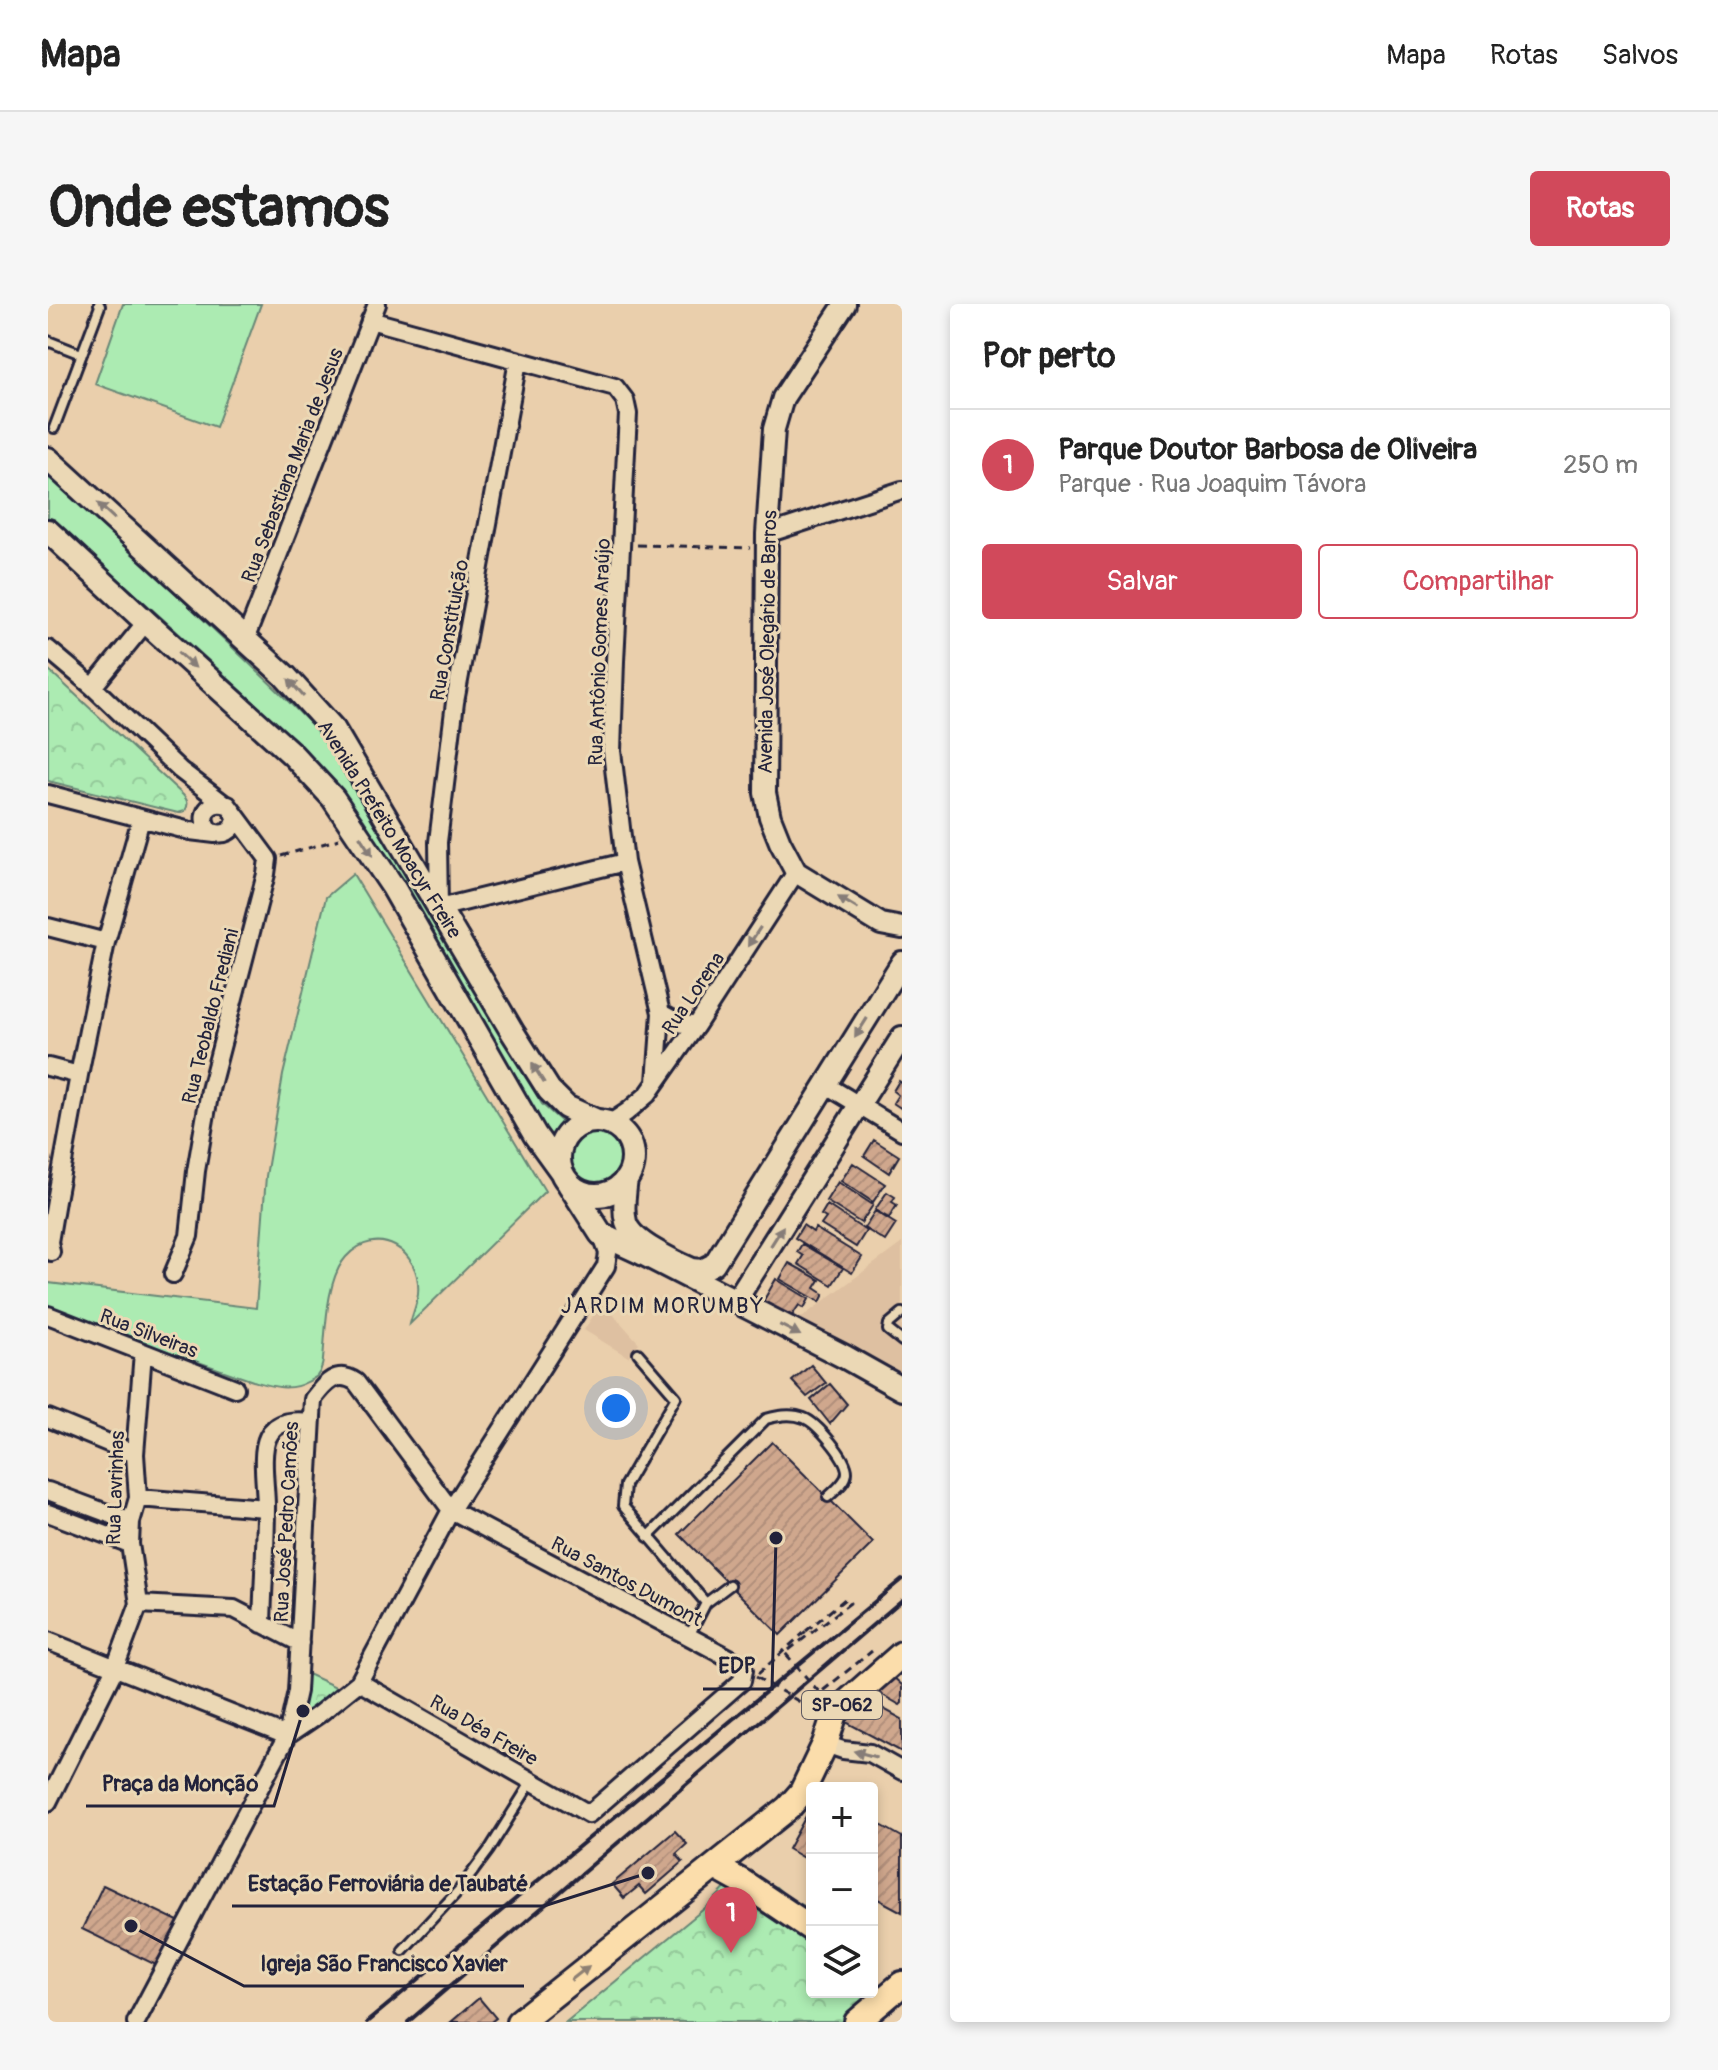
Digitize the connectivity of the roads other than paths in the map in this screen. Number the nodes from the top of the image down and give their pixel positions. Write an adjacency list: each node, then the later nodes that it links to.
1 (99, 304): 5 (lane)
2 (835, 307): 11 (street, Avenida José Olegário de Barros)
3 (374, 312): 6 (street); 13 (street, Rua Sebastiana Maria de Jesus)
4 (48, 341): 5 (lane)
5 (81, 354): 7 (lane)
6 (518, 361): 25 (street, Rua Antônio Gomes Araújo); 27 (street, Rua Constituição)
7 (54, 428)
8 (48, 459): 13 (main road, Avenida Prefeito Moacyr Freire, one-way to 8)
9 (902, 490): 11 (street)
10 (48, 531): 12 (main road, Avenida Prefeito Moacyr Freire)
11 (767, 542): 26 (street, Avenida José Olegário de Barros)
12 (146, 622): 15 (street); 42 (main road, Avenida Prefeito Moacyr Freire, one-way to 42)
13 (245, 640): 27 (main road, Avenida Prefeito Moacyr Freire, one-way to 13)
14 (48, 649): 15 (street)
15 (93, 687): 16 (street)
16 (180, 770): 18 (street); 19 (street)
17 (48, 794): 21 (street)
18 (223, 803): 19 (street); 20 (street)
19 (204, 814): 22 (street); 23 (street)
20 (236, 817): 23 (street); 24 (street)
21 (141, 819): 22 (street); 30 (street)
22 (176, 826): 23 (street)
23 (221, 834): 24 (street)
24 (264, 854): 49 (street, Rua Teobaldo Frediani)
25 (625, 862): 27 (street); 32 (street, Rua Antônio Gomes Araújo)
26 (796, 872): 29 (street, one-way to 26); 33 (street, Rua Lorena, one-way to 33)
27 (439, 908): 40 (main road, Avenida Prefeito Moacyr Freire, one-way to 27)
28 (48, 927): 30 (street)
29 (902, 928)
30 (106, 942): 36 (street)
31 (902, 962): 38 (street, one-way to 38)
32 (661, 1013): 33 (street); 37 (street, Rua Antônio Gomes Araújo)
33 (696, 1026): 37 (street, Rua Lorena)
34 (902, 1037): 39 (street)
35 (48, 1067): 36 (street)
36 (79, 1075): 44 (street)
37 (656, 1082): 40 (street, Rua Lorena)
38 (826, 1085): 39 (street); 43 (street, Avenida Prefeito Moacyr Freire)
39 (859, 1106): 41 (street); 50 (street, one-way to 39)
40 (603, 1122): 42 (main road); 43 (main road, Avenida Prefeito Moacyr Freire)
41 (902, 1131)
42 (565, 1177): 43 (main road); 45 (main road, Avenida Prefeito Moacyr Freire)
43 (627, 1177)
44 (53, 1194): 46 (street)
45 (601, 1234): 47 (main road); 48 (street)
46 (51, 1252)
47 (640, 1252): 48 (street); 50 (main road)
48 (606, 1266): 66 (street)
49 (173, 1274)
50 (735, 1302): 58 (main road, one-way to 58)
51 (902, 1313): 53 (lane)
52 (48, 1315): 54 (street, Rua Silveiras)
53 (902, 1341)
54 (143, 1352): 57 (street, Rua Silveiras); 61 (street, Rua Lavrinhas)
55 (638, 1353): 69 (lane)
56 (347, 1376): 60 (street, Rua José Pedro Camões); 66 (street, Rua Santos Dumont)
57 (235, 1388)
58 (902, 1389)
59 (48, 1418): 61 (street)
60 (311, 1422): 65 (street); 77 (street, Rua José Pedro Camões)
61 (135, 1454): 64 (street, Rua Lavrinhas)
62 (48, 1491): 68 (street)
63 (828, 1497): 69 (lane)
64 (138, 1498): 65 (street); 68 (street, Rua Lavrinhas)
65 (266, 1508): 74 (street)
66 (451, 1510): 75 (street, Rua Santos Dumont); 80 (street)
67 (48, 1513): 70 (street)
68 (131, 1522): 70 (street, Rua Lavrinhas)
69 (648, 1537): 72 (lane)
70 (130, 1544): 73 (street, Rua Lavrinhas)
71 (730, 1585): 72 (lane)
72 (706, 1603): 75 (lane)
73 (139, 1604): 74 (street); 79 (street, Rua Lavrinhas)
74 (262, 1624): 77 (street)
75 (688, 1636): 86 (street, Rua Santos Dumont)
76 (48, 1641): 79 (street)
77 (300, 1643): 81 (street, Rua José Pedro Camões)
78 (902, 1654): 82 (main road, SP-062)
79 (115, 1668): 81 (street); 85 (street, Rua Lavrinhas)
80 (359, 1682): 81 (street); 84 (street, Rua Déa Freire)
81 (287, 1736): 91 (street)
82 (825, 1744): 83 (street, one-way to 82); 87 (main road, SP-062)
83 (902, 1771)
84 (532, 1781): 86 (street, Rua Déa Freire); 89 (lane)
85 (48, 1802)
86 (589, 1814)
87 (715, 1867): 88 (main road); 92 (main road, SP-062, one-way to 87)
88 (808, 1926)
89 (403, 1950)
90 (891, 1993): 93 (main road)
91 (136, 2022)
92 (519, 2022)
93 (857, 2022)

